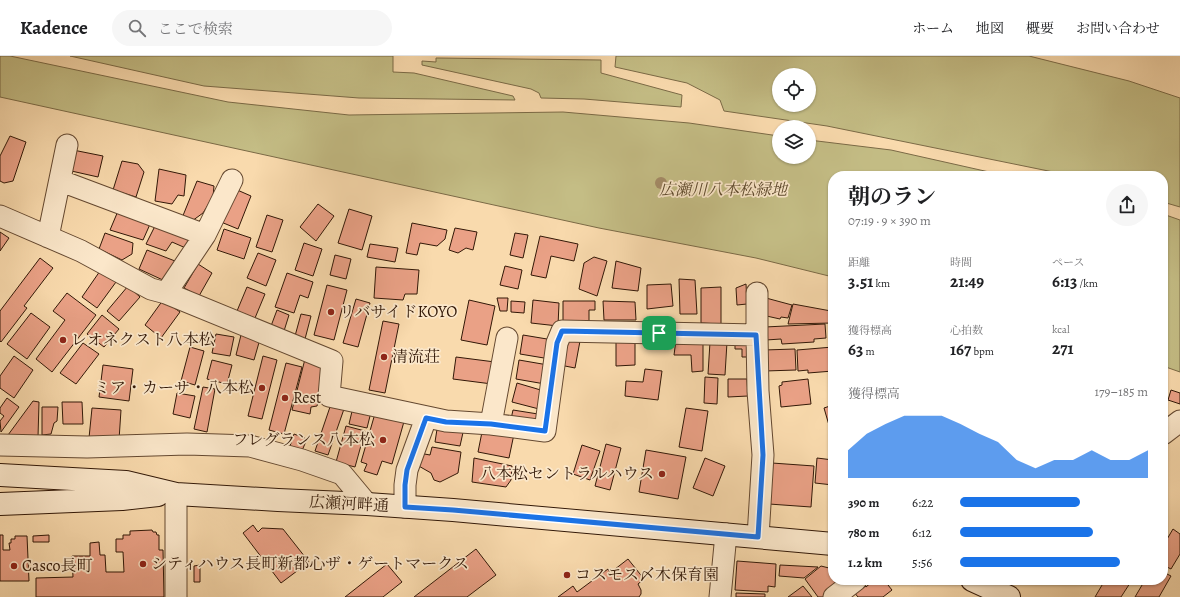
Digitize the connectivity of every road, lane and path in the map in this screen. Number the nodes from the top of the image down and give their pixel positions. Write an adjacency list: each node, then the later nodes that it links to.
1 (67, 145): 3 (street)
2 (232, 180): 5 (street)
3 (61, 181): 5 (street); 6 (street)
4 (0, 216): 6 (street)
5 (205, 235): 7 (street)
6 (48, 237): 7 (street)
7 (166, 293): 11 (street)
8 (757, 293): 9 (street)
9 (756, 335): 13 (street); 22 (street)
10 (507, 338): 13 (street)
11 (426, 418): 13 (street); 20 (street)
12 (1180, 421): 14 (street)
13 (491, 424)
14 (1168, 430)
15 (0, 445): 19 (street)
16 (0, 475): 17 (street, 広瀬河畔通)
17 (176, 494): 18 (street, 広瀬河畔通); 19 (street, 広瀬河畔通); 26 (street)
18 (0, 504)
19 (367, 504): 20 (street, 広瀬河畔通)
20 (405, 507): 21 (street, 広瀬河畔通)
21 (726, 534): 22 (street, 広瀬河畔通); 27 (street)
22 (758, 537): 23 (street, 広瀬河畔通)
23 (828, 544)
24 (850, 585): 28 (street)
25 (983, 585): 29 (street)
26 (176, 597)
27 (720, 597)
28 (834, 597)
29 (1009, 597)

